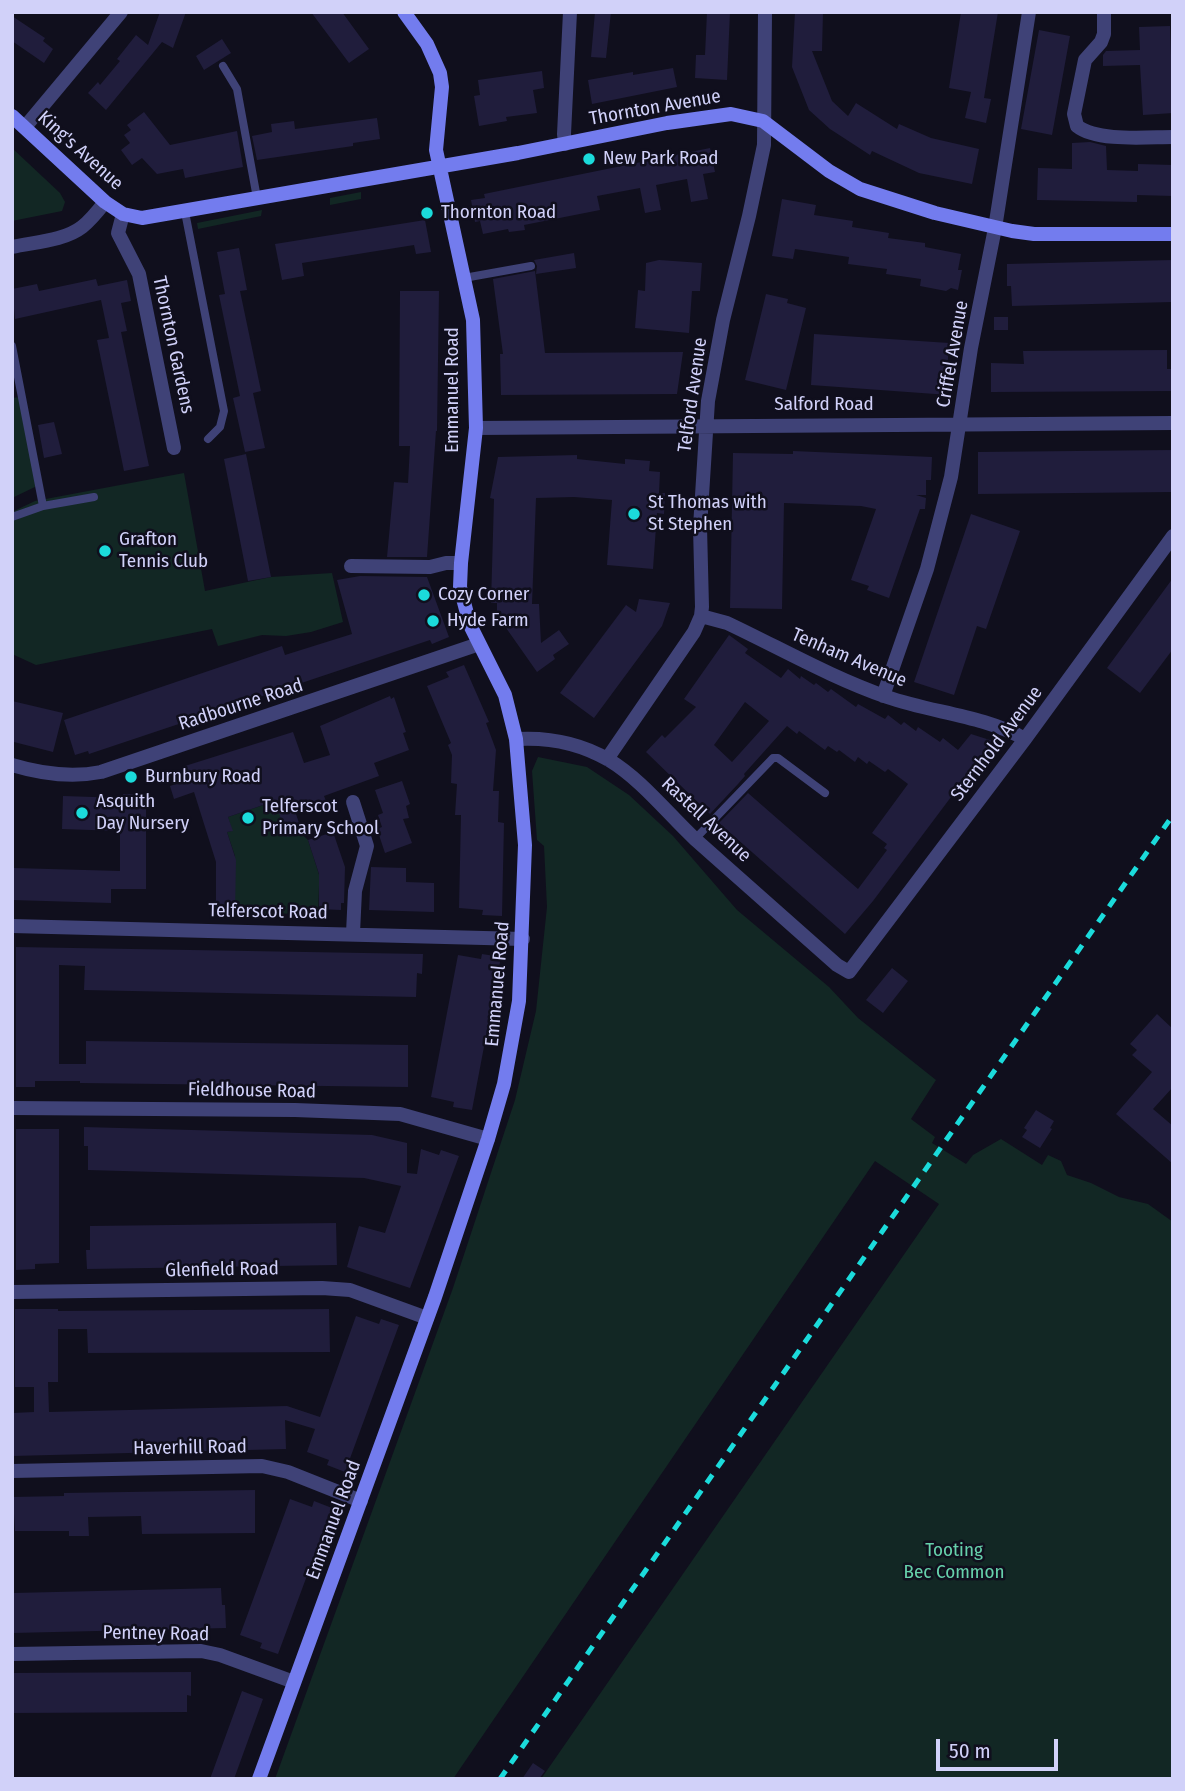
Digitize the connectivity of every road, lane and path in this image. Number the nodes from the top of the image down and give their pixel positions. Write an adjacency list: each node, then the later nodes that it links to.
1 (121, 12): 10 (street)
2 (404, 12): 13 (street)
3 (570, 12): 12 (street)
4 (765, 12): 9 (street, Telford Avenue)
5 (1029, 12): 18 (street, Criffel Avenue)
6 (1104, 12): 11 (street)
7 (223, 66): 14 (lane)
8 (12, 116): 10 (street, King's Avenue)
9 (764, 121): 12 (street, Thornton Avenue); 18 (street, Thornton Avenue); 26 (street, Telford Avenue)
10 (24, 127): 15 (street, King's Avenue)
11 (1173, 137)
12 (565, 144): 13 (street, Thornton Avenue)
13 (439, 167): 14 (street, Thornton Avenue); 22 (street, Emmanuel Road)
14 (257, 198): 16 (street, Thornton Avenue)
15 (106, 202): 17 (street, King's Avenue); 20 (street)
16 (186, 212): 17 (street, Thornton Avenue); 28 (lane)
17 (123, 214): 29 (street, Thornton Gardens)
18 (995, 228): 19 (street, Thornton Avenue); 25 (street, Criffel Avenue)
19 (1173, 234)
20 (12, 247)
21 (531, 267): 22 (lane)
22 (464, 278): 27 (street, Emmanuel Road)
23 (12, 346): 31 (lane)
24 (1173, 423): 25 (street, Salford Road)
25 (960, 424): 26 (street, Salford Road); 38 (street, Criffel Avenue)
26 (705, 425): 27 (street, Salford Road); 36 (street, Telford Avenue)
27 (476, 428): 34 (street, Emmanuel Road)
28 (208, 439)
29 (174, 448)
30 (94, 497): 31 (lane)
31 (43, 506): 32 (lane)
32 (12, 517)
33 (1173, 536): 40 (street, Sternhold Avenue)
34 (461, 563): 35 (street); 37 (street, Emmanuel Road)
35 (351, 566)
36 (701, 616): 38 (street, Tenham Avenue); 41 (street, Telford Avenue)
37 (479, 644): 39 (street, Emmanuel Road); 42 (street, Radbourne Road)
38 (883, 696): 40 (street, Tenham Avenue)
39 (516, 739): 41 (street, Rastell Avenue); 48 (street, Emmanuel Road)
40 (1025, 739): 49 (street, Sternhold Avenue)
41 (607, 759): 45 (street, Rastell Avenue)
42 (12, 765)
43 (825, 793): 45 (lane)
44 (353, 802): 47 (street)
45 (695, 839): 49 (street, Rastell Avenue)
46 (12, 926): 47 (street, Telferscot Road)
47 (353, 933): 48 (street, Telferscot Road)
48 (523, 939): 51 (street, Emmanuel Road)
49 (849, 972)
50 (12, 1108): 51 (street, Fieldhouse Road)
51 (488, 1139): 53 (street, Emmanuel Road)
52 (12, 1292): 53 (street, Glenfield Road)
53 (427, 1318): 55 (street, Emmanuel Road)
54 (12, 1471): 55 (street, Haverhill Road)
55 (362, 1501): 57 (street, Emmanuel Road)
56 (12, 1654): 57 (street, Pentney Road)
57 (294, 1682): 58 (street, Emmanuel Road)
58 (259, 1779)

